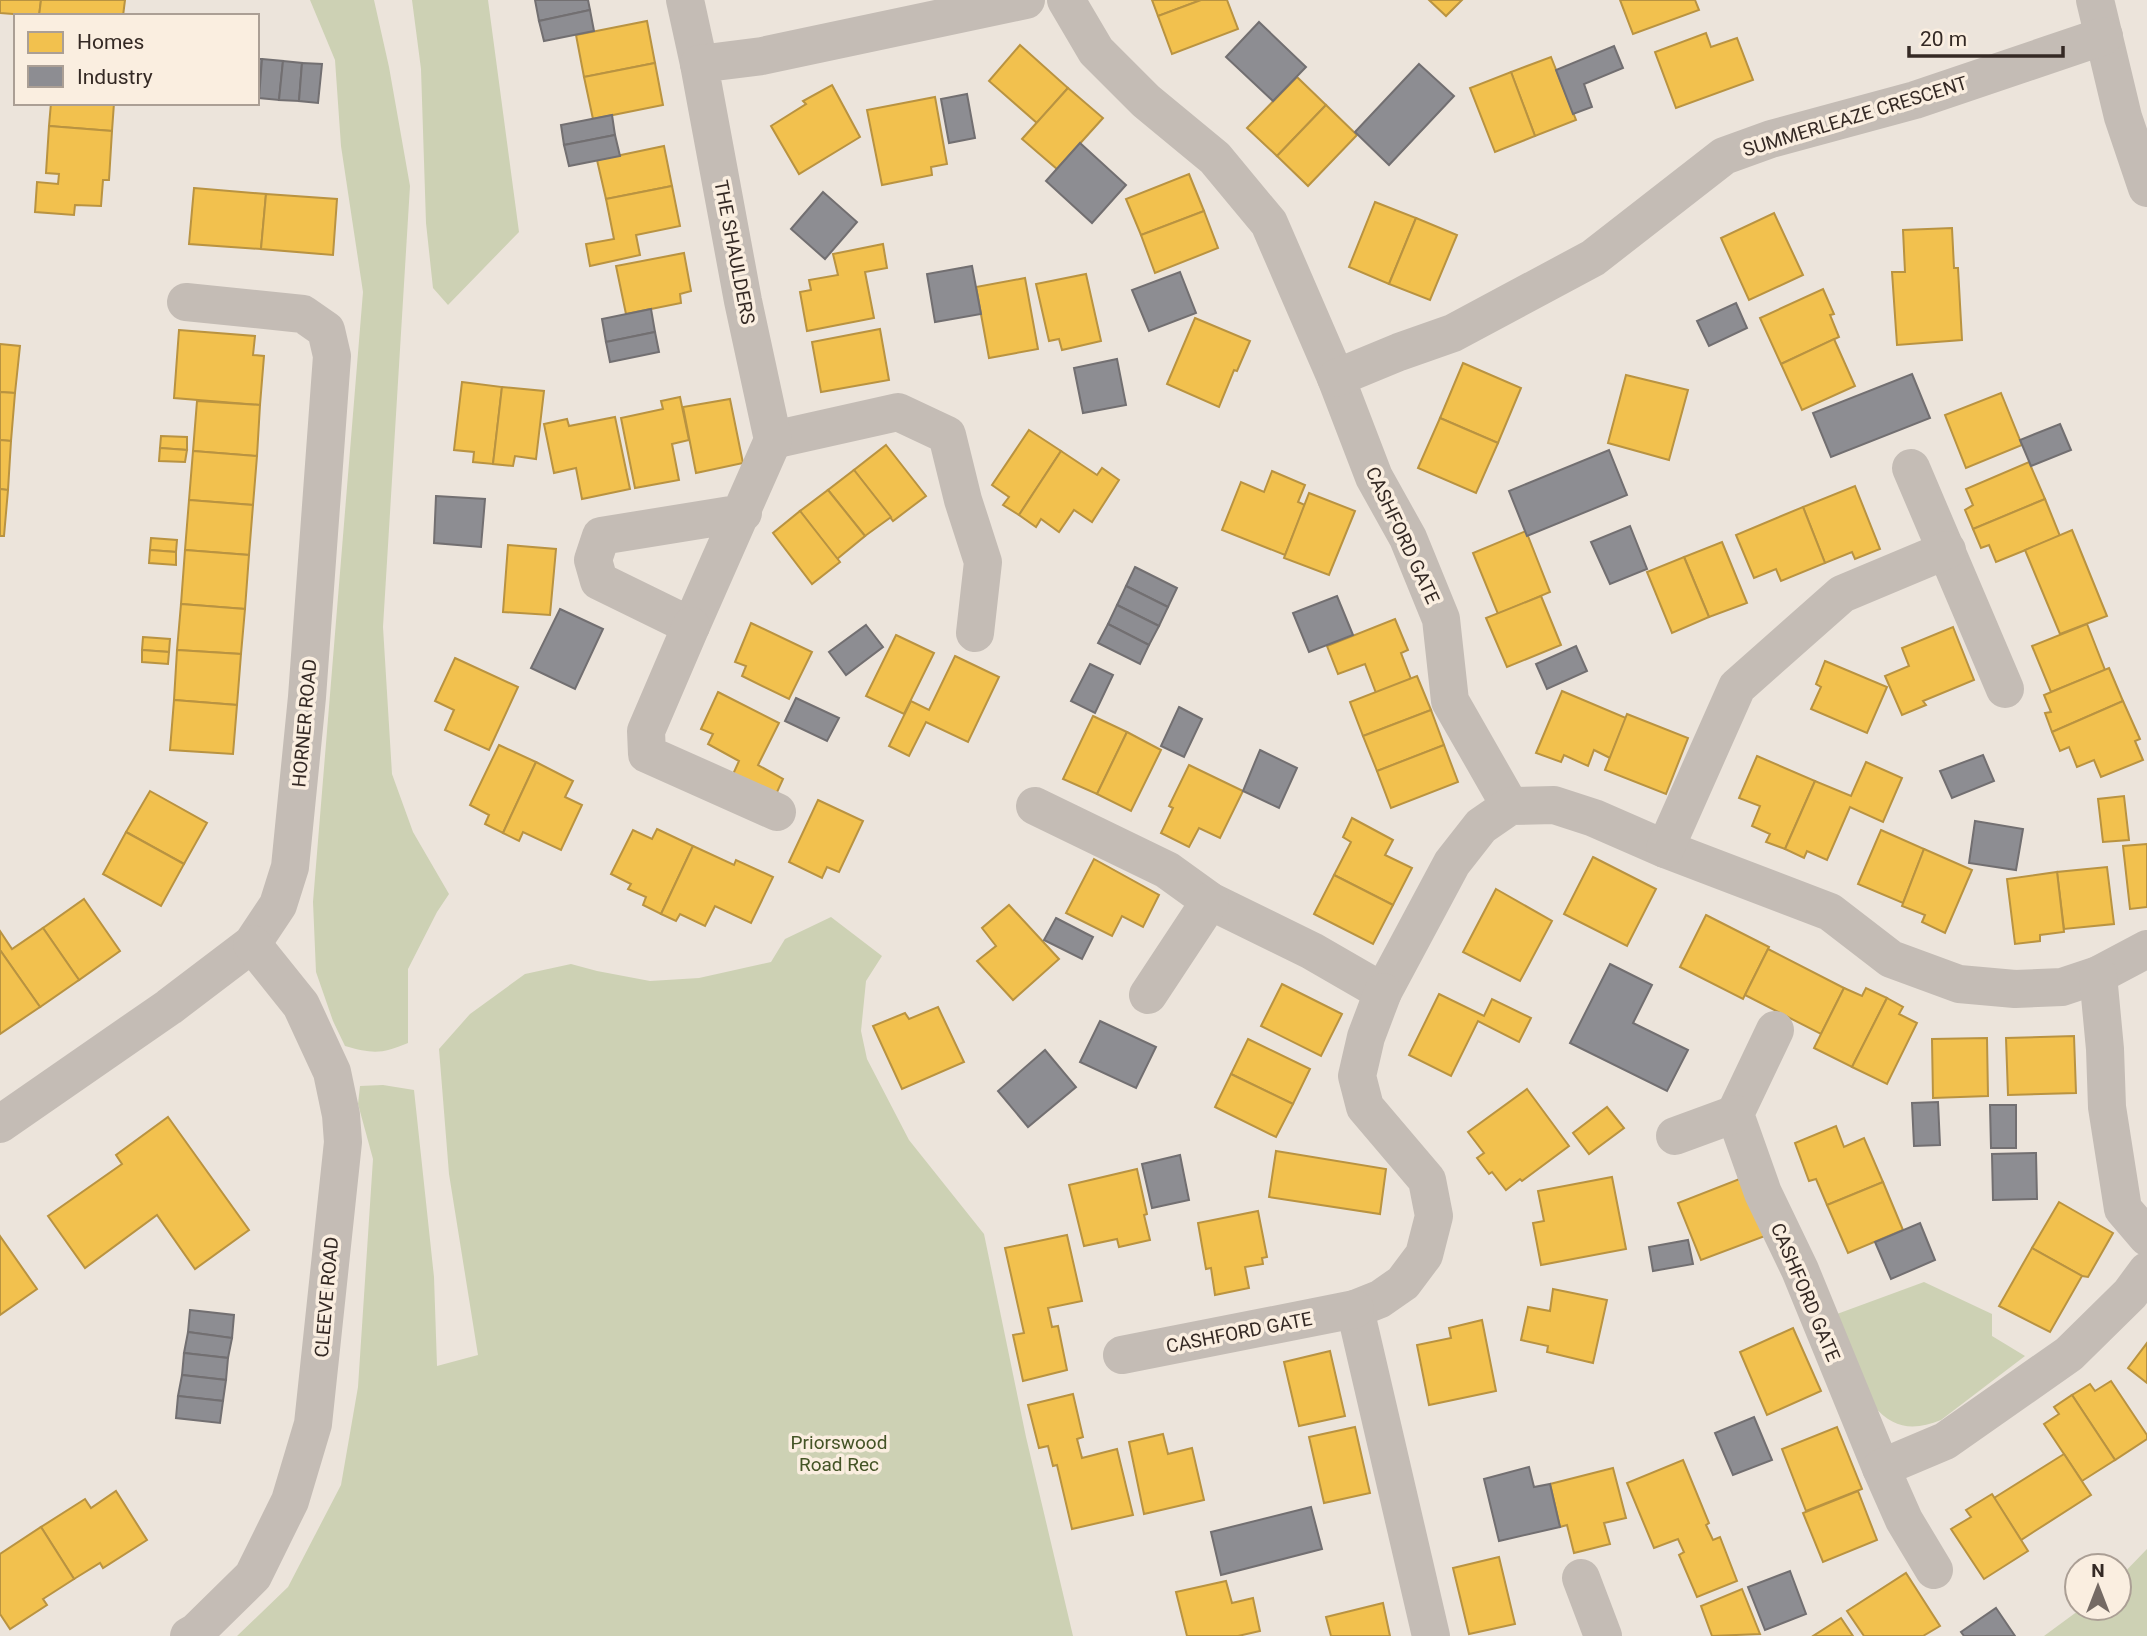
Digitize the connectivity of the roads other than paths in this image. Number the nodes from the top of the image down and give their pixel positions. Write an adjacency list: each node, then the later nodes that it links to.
1 (685, 0): 5 (street, THE SHAULDERS)
2 (1026, 0): 5 (street)
3 (1066, 0): 8 (street)
4 (2099, 18): 6 (street); 8 (street, SUMMERLEAZE CRESCENT)
5 (699, 64): 9 (street, THE SHAULDERS)
6 (2147, 188)
7 (186, 302): 21 (street, HORNER ROAD)
8 (1336, 378): 17 (street, CASHFORD GATE)
9 (773, 440): 11 (street); 14 (street)
10 (1911, 468): 12 (street)
11 (743, 513): 13 (street); 13 (street)
12 (1947, 550): 15 (street); 19 (street)
13 (691, 626): 18 (street)
14 (975, 633)
15 (2005, 689)
16 (1035, 806): 20 (street)
17 (1510, 806): 19 (street); 24 (street, CASHFORD GATE)
18 (777, 812)
19 (1665, 849): 23 (street)
20 (1210, 901): 24 (street); 25 (street)
21 (252, 944): 28 (street, HORNER ROAD); 37 (street, CLEEVE ROAD)
22 (2147, 949): 23 (street)
23 (2098, 975): 30 (street)
24 (1383, 992): 32 (street, CASHFORD GATE)
25 (1148, 995)
26 (1775, 1030): 27 (street)
27 (1735, 1114): 29 (street); 34 (street, CASHFORD GATE)
28 (0, 1124)
29 (1675, 1136)
30 (2147, 1237)
31 (2147, 1271): 34 (street)
32 (1355, 1309): 33 (street, CASHFORD GATE); 38 (street)
33 (1122, 1355)
34 (1881, 1468): 35 (street, CASHFORD GATE)
35 (1934, 1570)
36 (1581, 1578): 39 (street)
37 (189, 1636)
38 (1431, 1636)
39 (1602, 1636)

